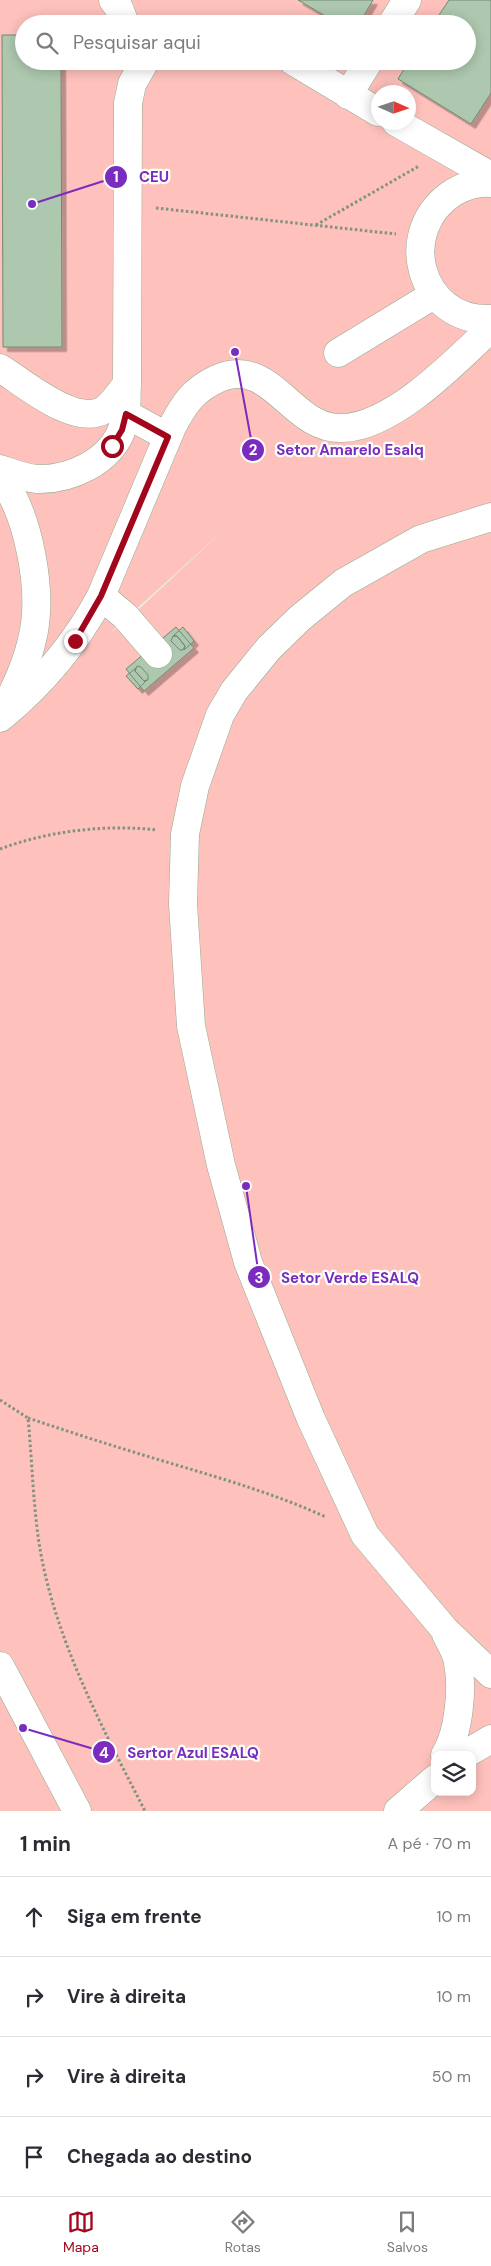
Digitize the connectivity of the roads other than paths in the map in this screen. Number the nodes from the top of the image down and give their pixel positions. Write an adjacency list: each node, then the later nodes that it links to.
1 (113, 0): 3 (main road)
2 (407, 0): 4 (main road)
3 (122, 15)
4 (398, 15)
5 (139, 70): 18 (main road)
6 (308, 70): 8 (main road)
7 (363, 70): 8 (main road)
8 (348, 95): 9 (main road)
9 (371, 108)
10 (410, 130): 11 (main road)
11 (491, 176)
12 (491, 183): 13 (main road)
13 (435, 294): 14 (main road); 16 (main road)
14 (491, 318)
15 (491, 328): 20 (main road)
16 (338, 353)
17 (0, 368): 18 (main road)
18 (127, 384): 19 (main road)
19 (126, 414): 20 (main road); 21 (main road)
20 (168, 437): 24 (main road)
21 (0, 469)
22 (0, 476): 26 (main road)
23 (491, 517): 27 (main road)
24 (101, 596): 25 (main road); 26 (main road)
25 (158, 654)
26 (0, 717)
27 (445, 1630): 29 (main road); 31 (main road)
28 (0, 1666): 34 (main road)
29 (491, 1674)
30 (491, 1739): 32 (main road)
31 (446, 1751)
32 (471, 1751)
33 (431, 1780): 35 (main road)
34 (77, 1811)
35 (398, 1811)

